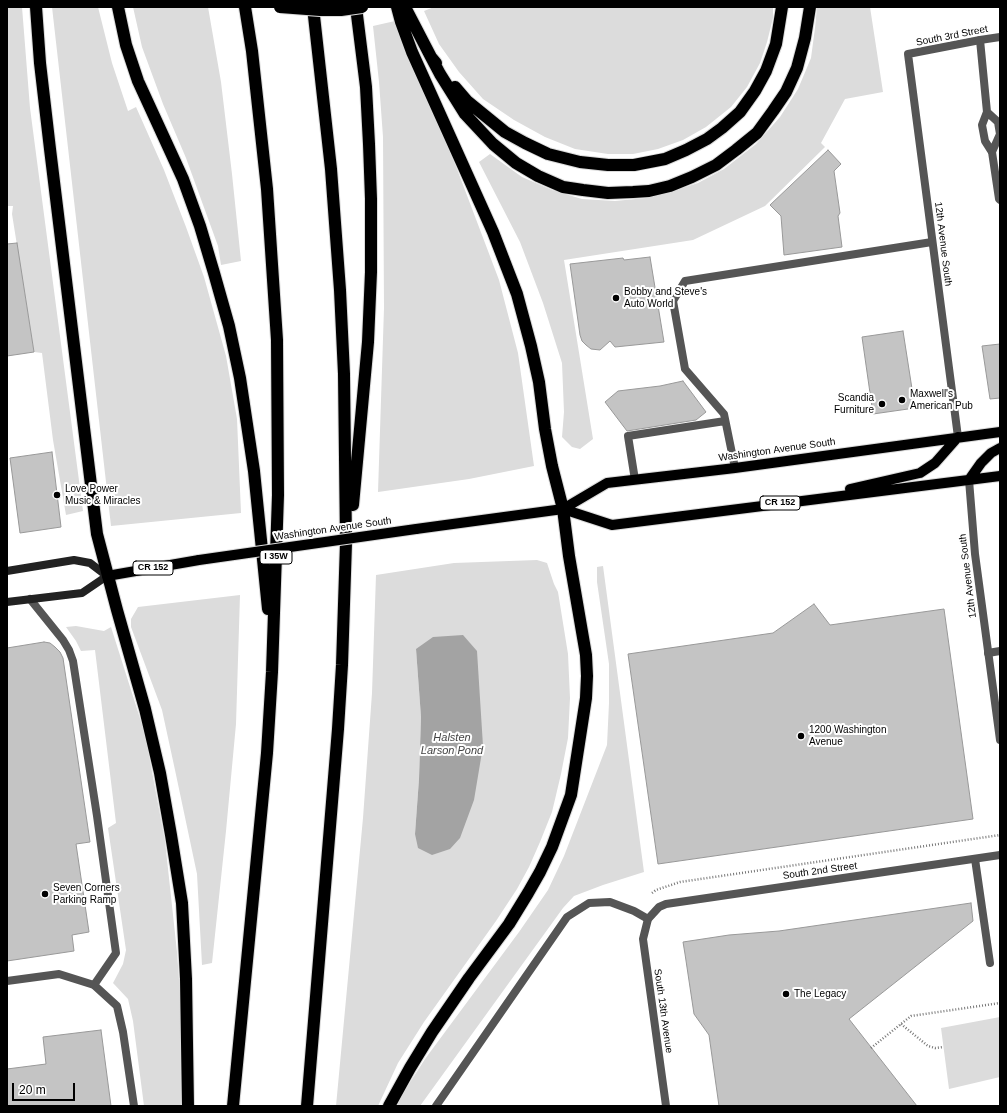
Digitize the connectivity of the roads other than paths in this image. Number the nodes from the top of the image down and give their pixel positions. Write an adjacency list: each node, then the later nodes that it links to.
1 (36, 7): 31 (highway)
2 (118, 7): 37 (highway)
3 (246, 7): 37 (highway, I 35W)
4 (280, 7): 7 (highway, bridge)
5 (313, 7): 33 (highway)
6 (356, 7): 33 (highway)
7 (362, 7)
8 (397, 7): 29 (highway)
9 (405, 7): 15 (highway)
10 (782, 7): 15 (highway)
11 (810, 7): 15 (highway)
12 (1000, 37): 13 (street, South 3rd Street)
13 (980, 40): 14 (street, South 3rd Street); 16 (street)
14 (908, 54): 19 (street, 12th Avenue South)
15 (431, 57)
16 (987, 112): 17 (street); 17 (street)
17 (992, 152): 18 (street)
18 (1000, 200)
19 (932, 242): 20 (street); 22 (street, 12th Avenue South)
20 (725, 421): 24 (street); 26 (street)
21 (1000, 432): 22 (main road, Washington Avenue South / CR 152)
22 (958, 437): 24 (main road, Washington Avenue South / CR 152); 28 (main road)
23 (1000, 448): 27 (main road)
24 (735, 468): 26 (main road, Washington Avenue South / CR 152)
25 (1000, 476): 27 (main road, Washington Avenue South / CR 152)
26 (635, 480): 29 (main road, Washington Avenue South / CR 152)
27 (969, 480): 28 (main road, Washington Avenue South / CR 152); 36 (street, 12th Avenue South)
28 (799, 501): 29 (main road, Washington Avenue South / CR 152)
29 (563, 509): 31 (main road, Washington Avenue South / CR 152, bridge); 49 (highway)
30 (7, 570): 31 (main road)
31 (107, 576): 32 (main road, Washington Avenue South / CR 152); 46 (highway)
32 (30, 599): 34 (main road, Washington Avenue South / CR 152); 44 (street)
33 (345, 600): 48 (highway)
34 (7, 602)
35 (1000, 651): 36 (street)
36 (988, 653): 38 (street, 12th Avenue South)
37 (272, 672): 47 (highway, I 35W)
38 (1000, 740)
39 (1000, 855): 40 (street, South 2nd Street)
40 (975, 859): 41 (street, South 2nd Street); 42 (street)
41 (648, 919): 50 (street); 51 (street, South 13th Avenue)
42 (990, 963)
43 (7, 981): 44 (street)
44 (94, 985): 45 (street)
45 (134, 1106)
46 (188, 1106)
47 (233, 1106)
48 (307, 1106)
49 (389, 1106)
50 (436, 1106)
51 (666, 1106)

